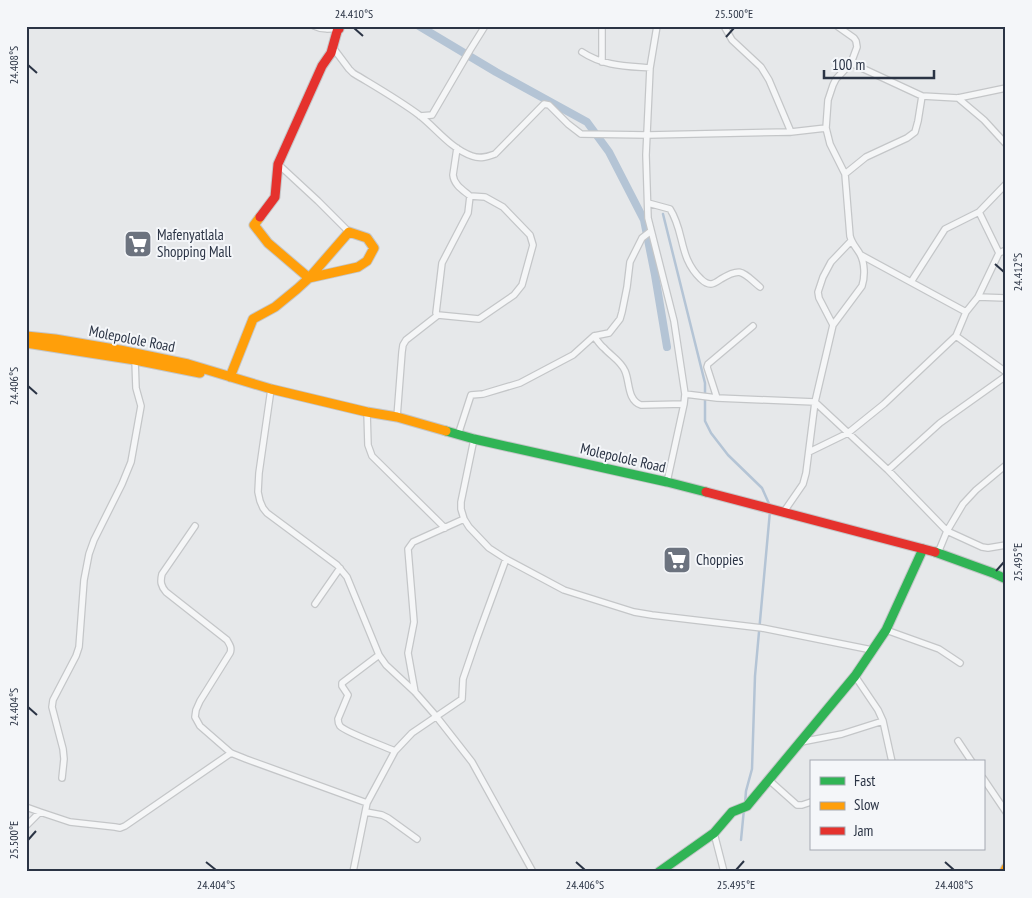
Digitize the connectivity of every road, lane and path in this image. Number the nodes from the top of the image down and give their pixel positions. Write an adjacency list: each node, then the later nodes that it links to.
1 (314, 26): 7 (street)
2 (485, 26): 16 (street)
3 (602, 26): 10 (street)
4 (657, 26): 12 (street)
5 (724, 26): 18 (street)
6 (837, 26): 11 (street)
7 (338, 27): 8 (main road)
8 (334, 49): 16 (street); 22 (main road)
9 (582, 52): 10 (street)
10 (602, 62): 12 (street)
11 (851, 63): 14 (street); 17 (street)
12 (650, 68): 19 (street)
13 (1006, 88): 15 (street)
14 (922, 96): 15 (street); 23 (street)
15 (958, 98): 20 (street)
16 (420, 116): 21 (street)
17 (826, 128): 18 (street); 23 (street)
18 (790, 132): 19 (street)
19 (648, 135): 21 (street); 26 (street)
20 (1006, 144)
21 (457, 148): 25 (street)
22 (278, 164): 29 (street); 34 (main road)
23 (845, 174): 30 (street)
24 (1006, 184): 27 (street)
25 (470, 196): 40 (street); 40 (street)
26 (648, 203): 28 (street); 36 (street)
27 (979, 212): 32 (street); 35 (street)
28 (651, 230): 44 (street); 51 (street)
29 (349, 232): 34 (main road); 34 (main road)
30 (851, 241): 33 (street); 41 (street)
31 (1006, 250): 32 (street)
32 (998, 253): 37 (street)
33 (861, 255): 35 (street); 41 (street)
34 (309, 278): 49 (main road)
35 (911, 282): 39 (street)
36 (760, 287)
37 (978, 297): 38 (street); 39 (street)
38 (1006, 298)
39 (966, 312): 45 (street)
40 (438, 315): 56 (street)
41 (833, 325): 53 (street)
42 (753, 326): 52 (street)
43 (26, 336): 49 (main road, Molepolole Road)
44 (594, 336): 54 (street); 58 (street)
45 (956, 336): 48 (street); 57 (street)
46 (26, 343): 47 (main road, Molepolole Road)
47 (135, 360): 49 (main road, Molepolole Road); 90 (street)
48 (1006, 374): 62 (street)
49 (230, 377): 50 (main road, Molepolole Road)
50 (271, 388): 55 (main road, Molepolole Road); 73 (street)
51 (685, 394): 52 (street); 54 (street)
52 (717, 398): 53 (street)
53 (815, 402): 57 (street); 60 (street)
54 (684, 404): 63 (street)
55 (367, 412): 56 (main road, Molepolole Road); 67 (street)
56 (397, 417): 58 (main road, Molepolole Road)
57 (848, 433): 60 (street); 62 (street)
58 (458, 435): 59 (main road, Molepolole Road)
59 (474, 439): 63 (main road, Molepolole Road); 65 (street)
60 (809, 452): 64 (street)
61 (1006, 465): 68 (street)
62 (888, 470): 68 (street)
63 (667, 482): 64 (main road, Molepolole Road)
64 (783, 512): 70 (main road, Molepolole Road)
65 (464, 519): 67 (street); 72 (street)
66 (195, 526): 87 (street)
67 (444, 528): 81 (street)
68 (947, 531): 69 (street); 71 (street)
69 (1006, 545)
70 (923, 549): 71 (main road, Molepolole Road); 76 (main road)
71 (938, 553): 74 (main road, Molepolole Road)
72 (506, 559): 77 (street); 82 (street)
73 (340, 568): 75 (street); 78 (street)
74 (1006, 579)
75 (315, 604)
76 (886, 630): 77 (main road); 79 (street)
77 (872, 650): 80 (main road)
78 (379, 655): 81 (street); 86 (street)
79 (960, 663)
80 (854, 676): 83 (street); 85 (main road)
81 (415, 692): 82 (street)
82 (436, 716): 86 (street); 104 (street)
83 (883, 720): 85 (street); 88 (street)
84 (958, 741): 89 (street)
85 (801, 742): 92 (main road)
86 (395, 750): 94 (street)
87 (231, 753): 94 (street); 96 (street)
88 (892, 760)
89 (971, 760)
90 (62, 778)
91 (984, 779): 98 (street)
92 (770, 780): 93 (street); 100 (main road)
93 (810, 802)
94 (367, 803): 97 (street)
95 (26, 807): 96 (street)
96 (40, 812): 99 (street)
97 (366, 812): 101 (street); 103 (street)
98 (1006, 812)
99 (26, 826)
100 (714, 832): 105 (main road); 106 (street)
101 (417, 839)
102 (1006, 868): 107 (main road)
103 (353, 872)
104 (533, 872)
105 (659, 872)
106 (724, 872)
107 (1004, 872)

